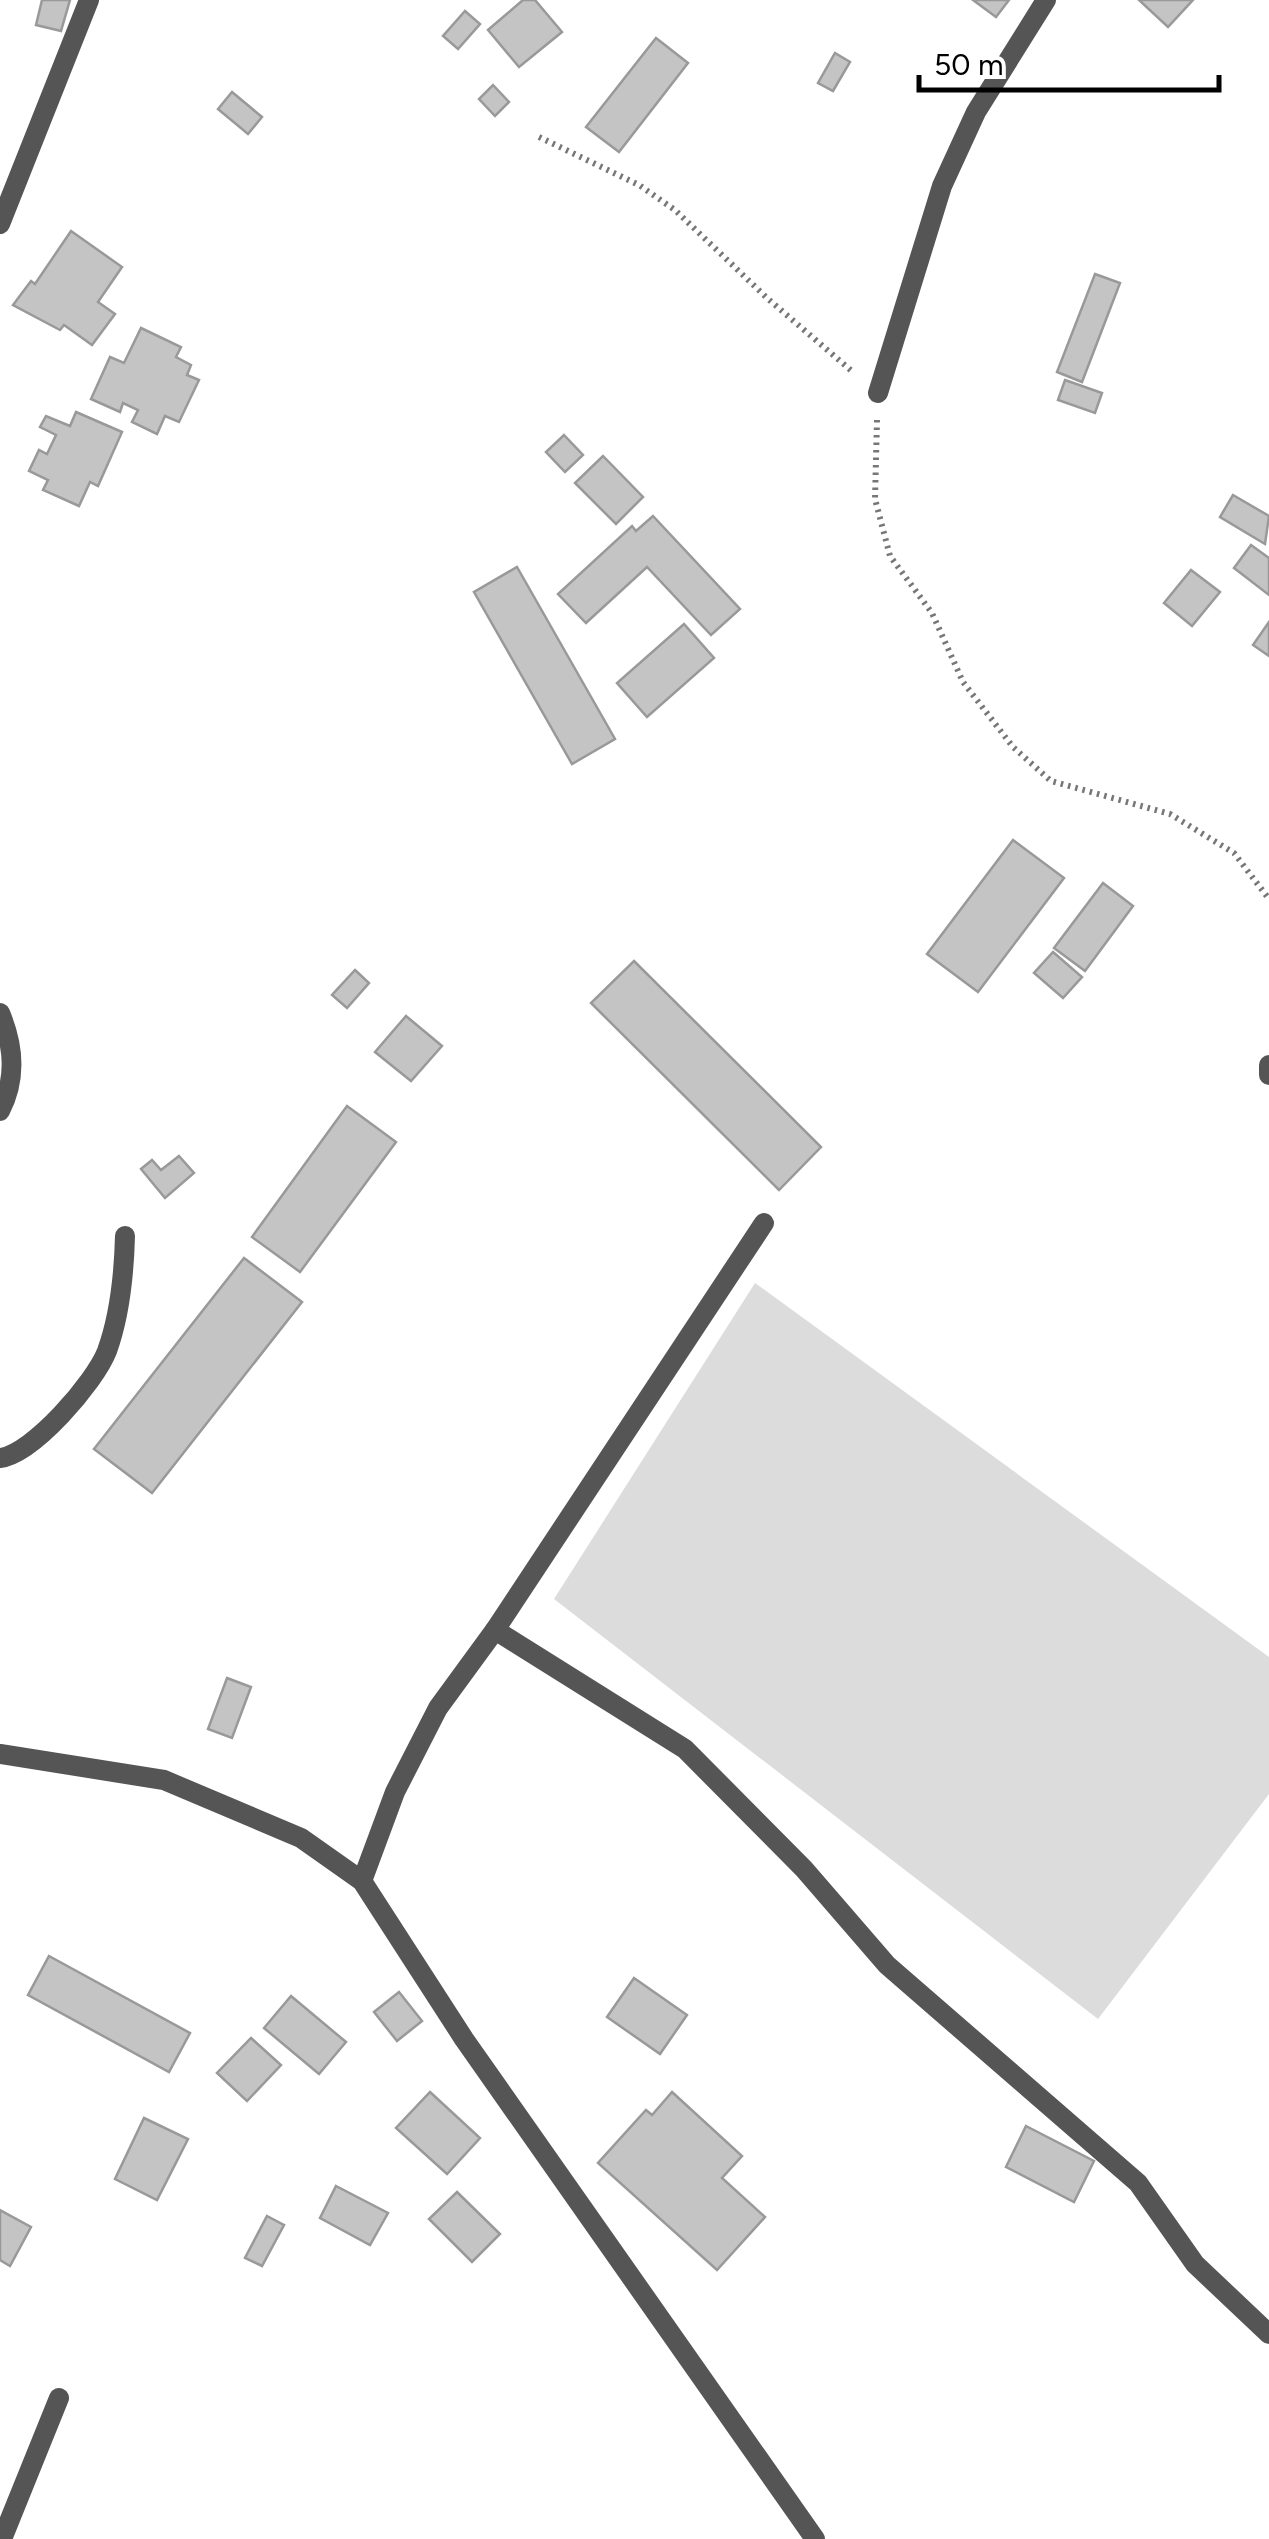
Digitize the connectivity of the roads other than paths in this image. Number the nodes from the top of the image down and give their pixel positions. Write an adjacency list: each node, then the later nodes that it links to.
1 (88, 0): 3 (street)
2 (1046, 0): 4 (street)
3 (0, 224)
4 (878, 393)
5 (0, 1013): 8 (street)
6 (1269, 1065): 7 (street)
7 (1269, 1076)
8 (0, 1111)
9 (764, 1222): 12 (street)
10 (125, 1236): 11 (street)
11 (0, 1458)
12 (495, 1630): 14 (street); 15 (street)
13 (0, 1754): 14 (street)
14 (362, 1881): 18 (street)
15 (1269, 2334)
16 (59, 2398): 17 (street)
17 (2, 2539)
18 (815, 2539)

